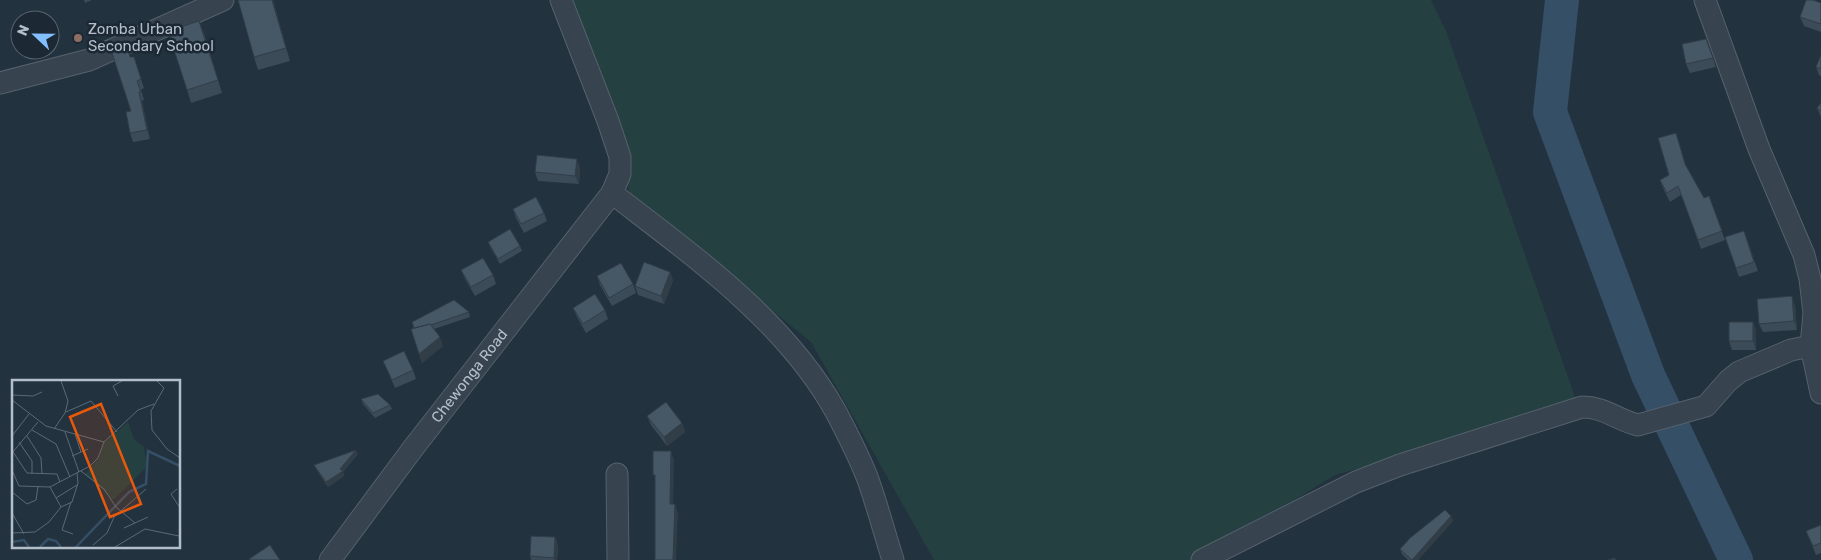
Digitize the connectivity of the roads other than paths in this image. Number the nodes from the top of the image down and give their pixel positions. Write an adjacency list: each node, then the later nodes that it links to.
1 (223, 0): 4 (street)
2 (560, 0): 5 (street, Chewonga Road)
3 (1705, 0): 6 (street)
4 (0, 82)
5 (612, 193): 9 (street, Chewonga Road); 11 (street)
6 (1816, 342): 7 (street); 12 (street)
7 (1821, 393)
8 (617, 474): 10 (street)
9 (330, 560)
10 (618, 560)
11 (893, 560)
12 (1202, 560)

